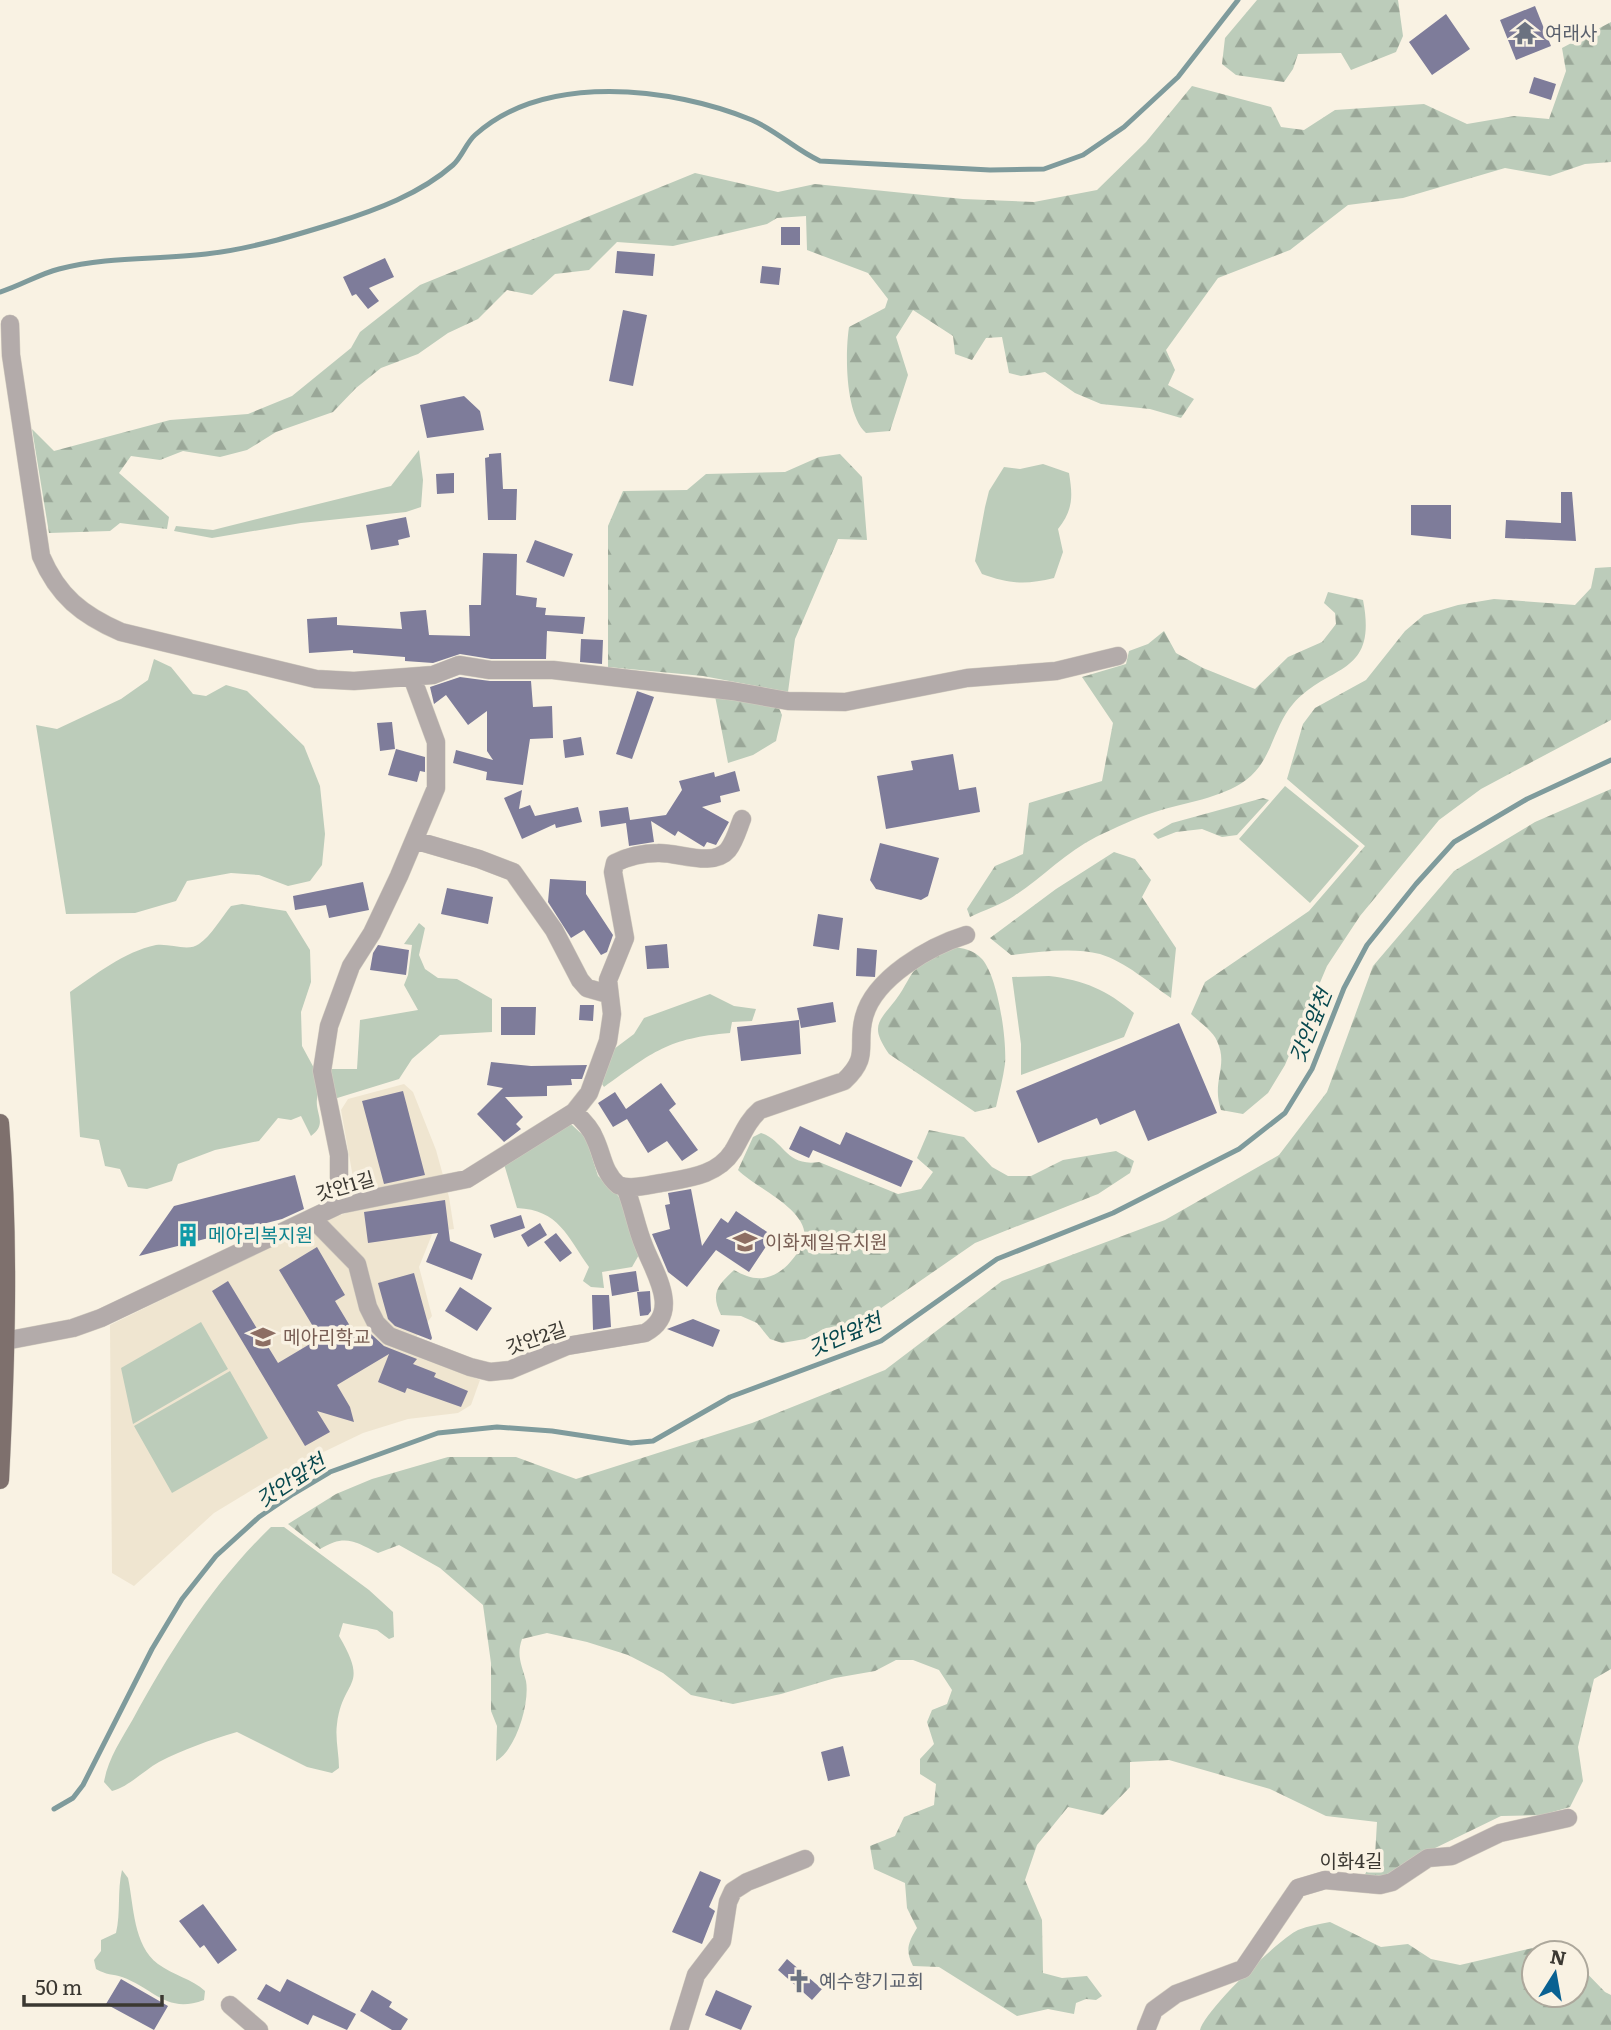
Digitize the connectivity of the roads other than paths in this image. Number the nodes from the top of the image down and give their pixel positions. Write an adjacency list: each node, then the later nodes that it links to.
1 (10, 324): 3 (street)
2 (1118, 656): 3 (street)
3 (412, 677): 5 (street)
4 (742, 820): 7 (street, 갓안1길)
5 (414, 840): 7 (street); 11 (street)
6 (966, 935): 10 (street)
7 (608, 994): 8 (street, 갓안1길)
8 (574, 1112): 10 (street, 갓안2길); 11 (street, 갓안1길)
9 (0, 1123): 13 (main road)
10 (625, 1187): 12 (street, 갓안2길)
11 (339, 1206): 12 (street, 갓안1길)
12 (312, 1218): 13 (street, 갓안1길)
13 (3, 1341): 14 (main road)
14 (0, 1480)
15 (1568, 1818): 20 (street, 이화4길)
16 (805, 1859): 19 (street)
17 (230, 2005): 18 (street)
18 (259, 2030)
19 (679, 2030)
20 (1146, 2030)

